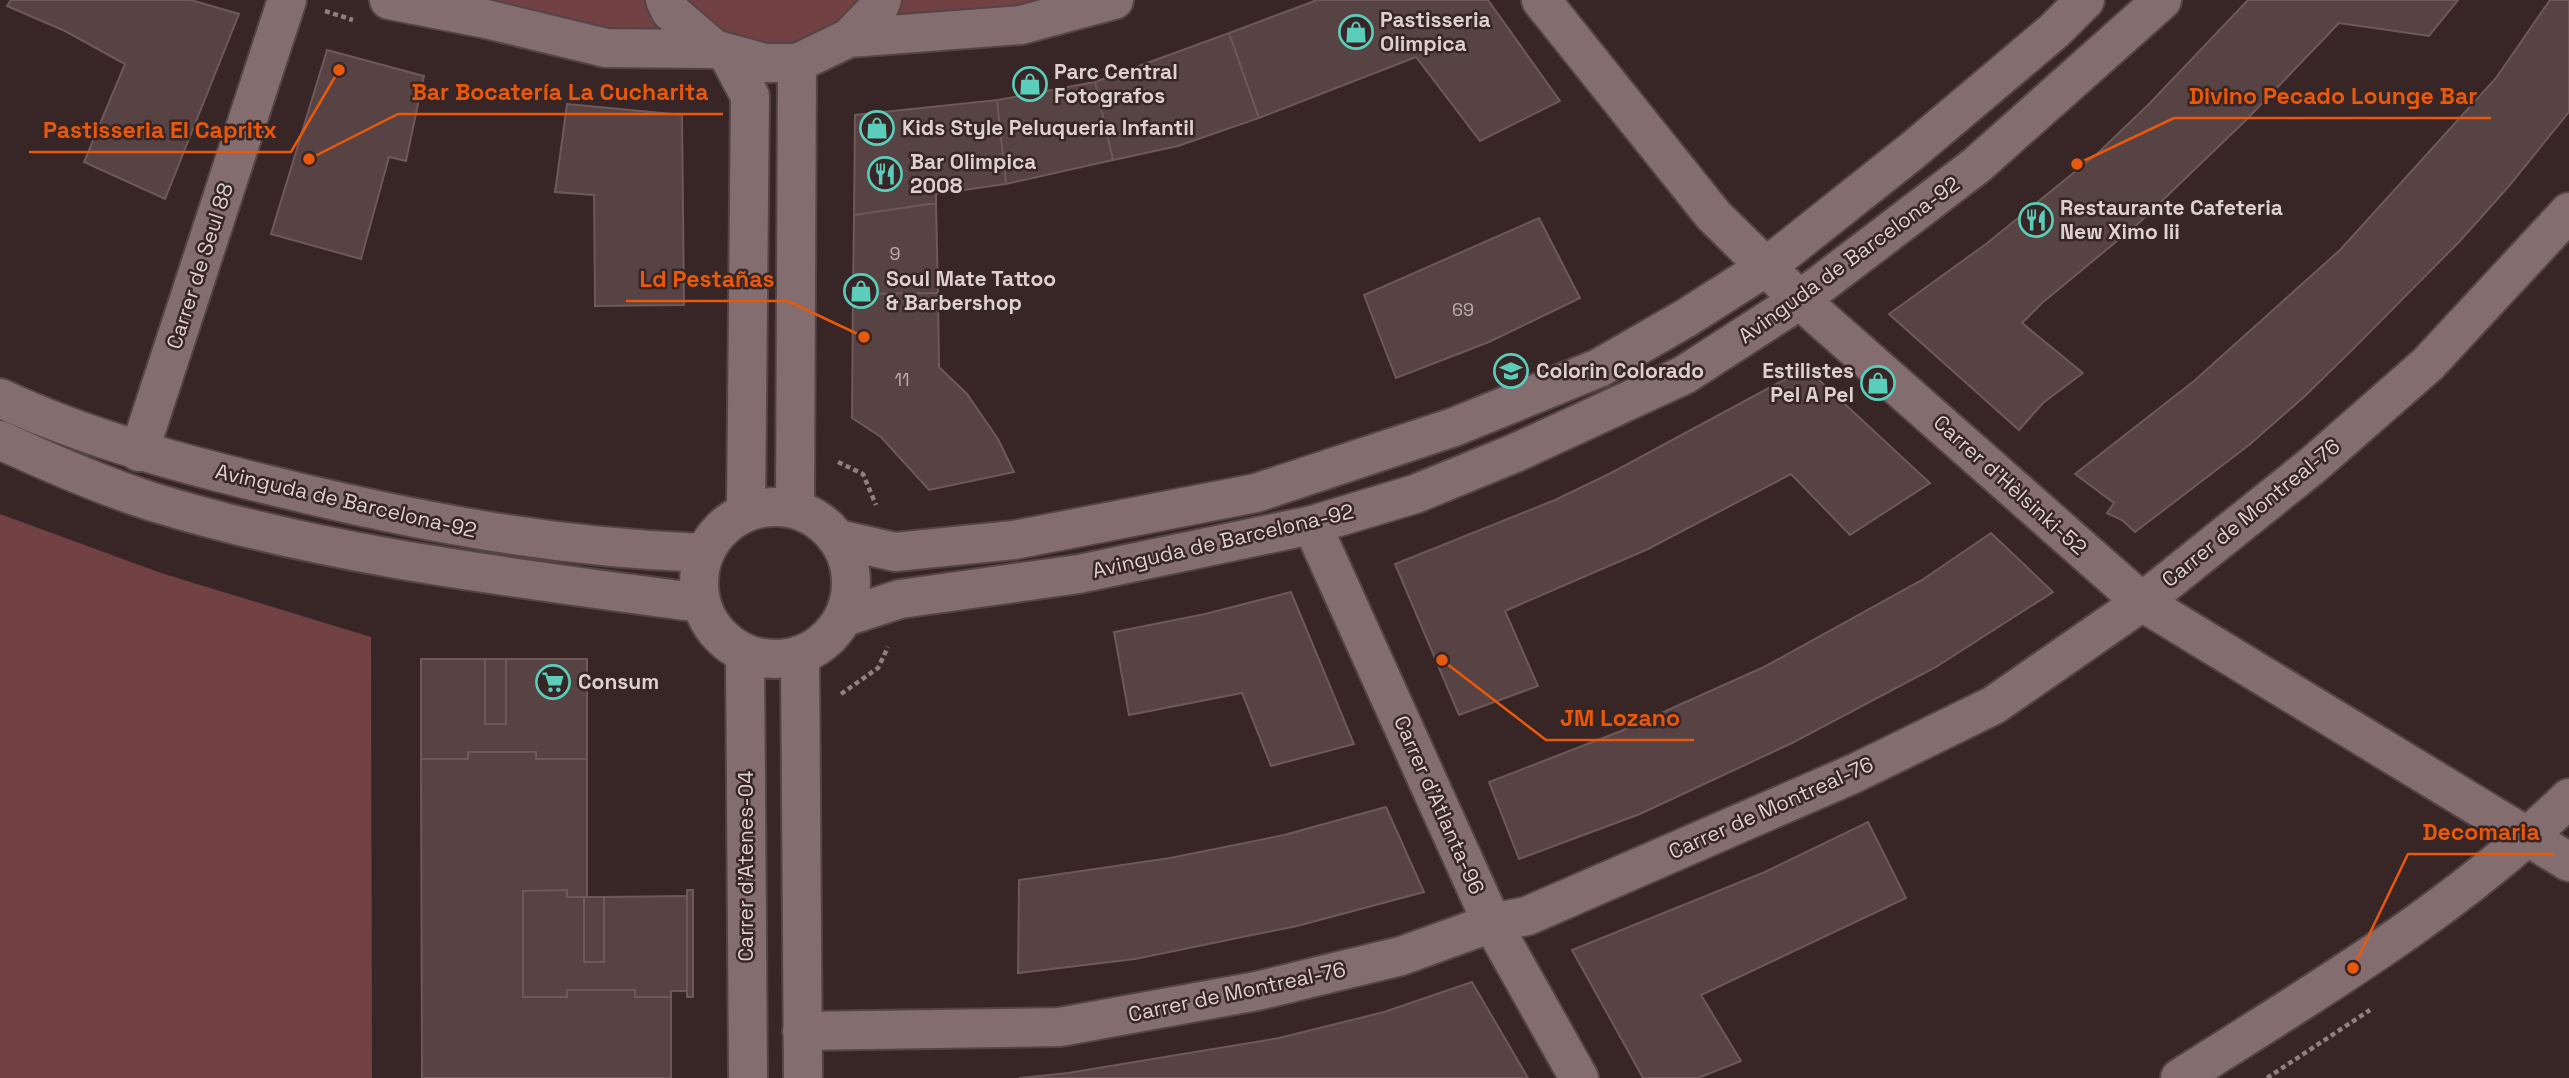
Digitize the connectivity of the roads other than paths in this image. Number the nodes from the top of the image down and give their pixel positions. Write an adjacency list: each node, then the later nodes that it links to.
1 (287, 0): 17 (street, Carrer de Seul 88)
2 (389, 0): 10 (street)
3 (665, 0): 10 (street)
4 (882, 0): 9 (street)
5 (1114, 0): 9 (street)
6 (1541, 0): 13 (street, Carrer d'Hèlsinki-52)
7 (2085, 0): 13 (street, Avinguda de Barcelona-92)
8 (2162, 0): 14 (street, Avinguda de Barcelona-92)
9 (849, 38): 11 (street)
10 (721, 52): 11 (street); 19 (street)
11 (797, 63): 18 (street)
12 (2569, 212): 23 (street, Carrer de Montreal-76)
13 (1766, 267): 14 (street, Carrer d'Hèlsinki-52); 21 (street, Avinguda de Barcelona-92)
14 (1801, 300): 20 (street, Avinguda de Barcelona-92); 23 (street, Carrer d'Hèlsinki-52)
15 (0, 398): 17 (street, Avinguda de Barcelona-92)
16 (0, 440): 24 (street, Avinguda de Barcelona-92)
17 (139, 452): 22 (street, Avinguda de Barcelona-92)
18 (795, 509): 19 (street); 21 (street)
19 (746, 512): 22 (street)
20 (1312, 525): 25 (street, Avinguda de Barcelona-92); 31 (street, Carrer d'Atlanta-96)
21 (838, 539): 25 (street)
22 (703, 553): 24 (street)
23 (2142, 602): 29 (street, Carrer d'Hèlsinki-52); 31 (street, Carrer de Montreal-76)
24 (700, 603): 26 (street)
25 (845, 617): 27 (street)
26 (745, 654): 27 (street); 33 (street, Carrer d'Atenes-04)
27 (800, 655): 32 (street)
28 (2569, 799): 29 (street)
29 (2528, 839): 30 (street, Carrer d'Hèlsinki-52); 36 (street)
30 (2569, 862)
31 (1492, 923): 32 (street, Carrer de Montreal-76); 35 (street, Carrer d'Atlanta-96)
32 (802, 1031): 34 (street)
33 (748, 1078)
34 (803, 1078)
35 (1579, 1078)
36 (2180, 1078)

